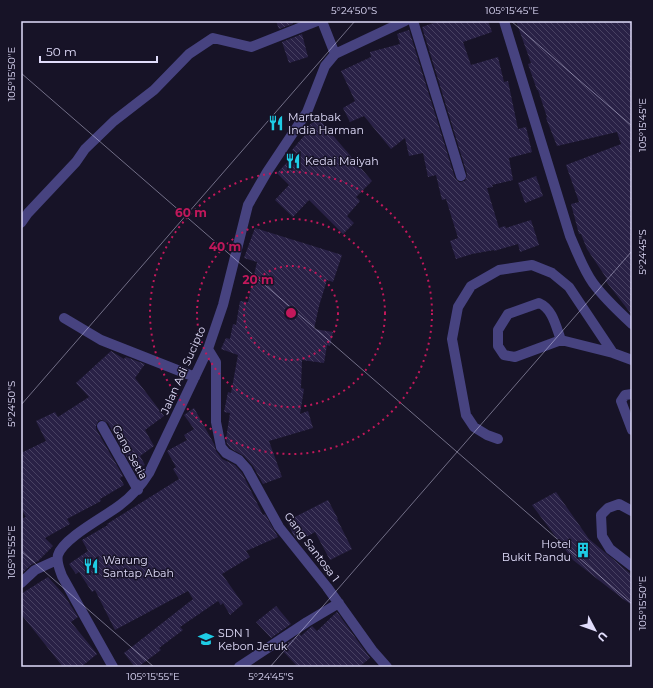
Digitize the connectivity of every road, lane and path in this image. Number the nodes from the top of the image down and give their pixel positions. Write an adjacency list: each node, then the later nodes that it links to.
1 (317, 21): 8 (street)
2 (322, 21): 6 (street)
3 (404, 21): 6 (street, Jalan Adi Sucipto)
4 (413, 21): 7 (street)
5 (504, 21): 11 (street)
6 (335, 54): 13 (street, Jalan Adi Sucipto)
7 (461, 176)
8 (24, 211): 9 (street)
9 (21, 223)
10 (64, 318): 16 (street)
11 (632, 324)
12 (561, 340): 12 (street); 14 (street)
13 (208, 349): 16 (street, Jalan Adi Sucipto); 26 (street, Gang Santosa 1)
14 (613, 353): 15 (street); 20 (street)
15 (632, 360)
16 (195, 376): 21 (street, Jalan Adi Sucipto)
17 (632, 394): 19 (street)
18 (102, 426): 21 (street, Gang Setia)
19 (632, 430)
20 (498, 439)
21 (138, 490): 23 (street, Jalan Adi Sucipto)
22 (632, 510): 24 (street)
23 (57, 560): 25 (street); 27 (street)
24 (632, 566)
25 (21, 582)
26 (339, 603): 28 (street); 29 (street, Gang Santosa 1)
27 (110, 666)
28 (239, 667)
29 (387, 667)

